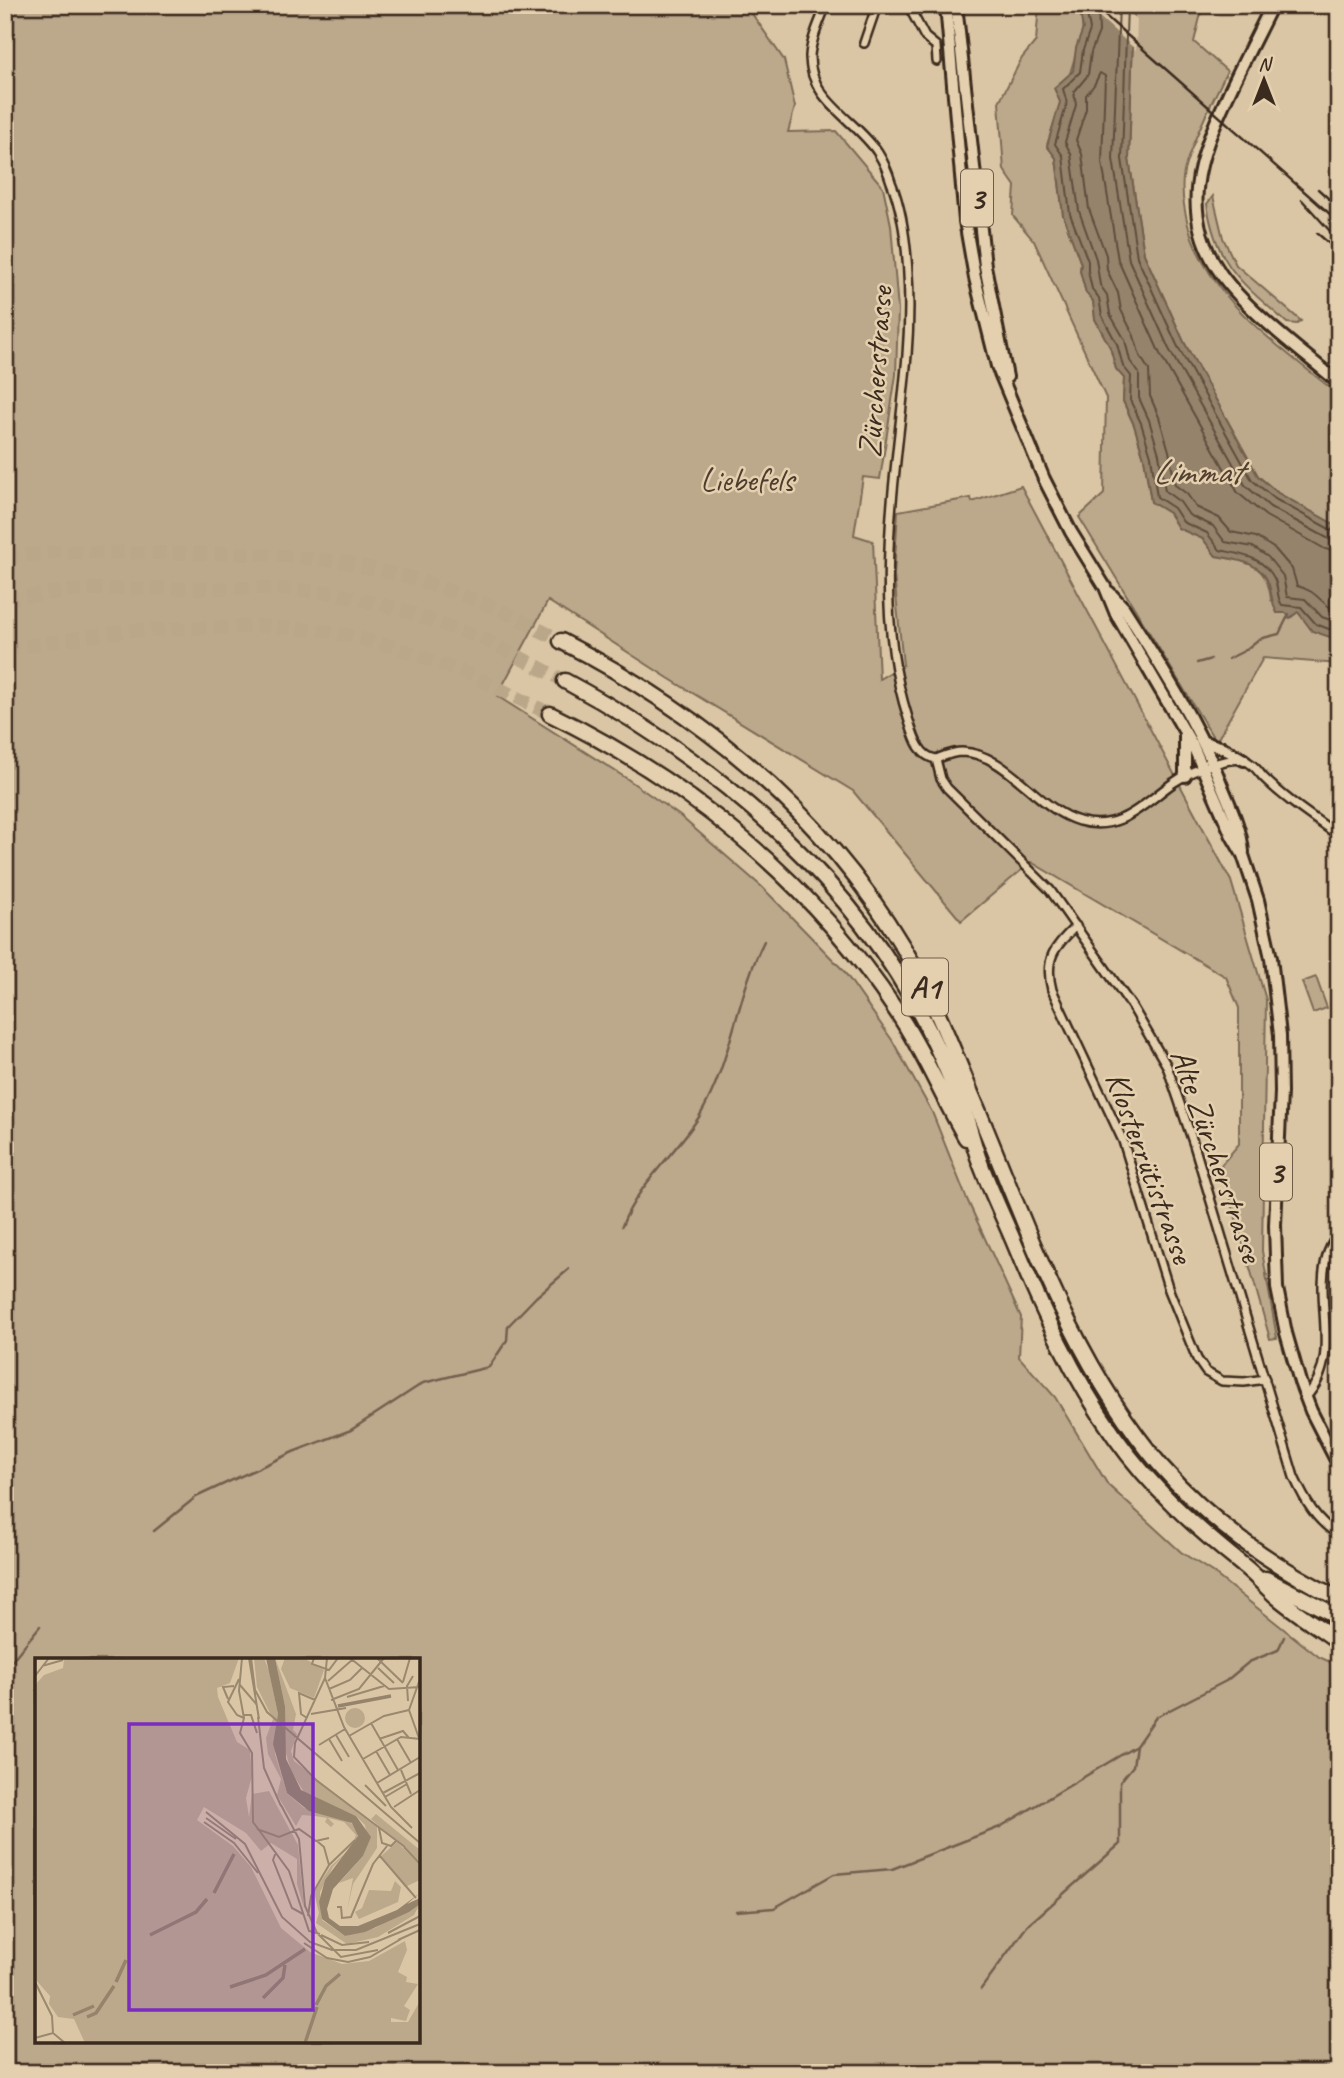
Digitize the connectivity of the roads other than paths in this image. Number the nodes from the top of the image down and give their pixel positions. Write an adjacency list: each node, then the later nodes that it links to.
1 (826, 5): 17 (street, Zürcherstrasse)
2 (877, 5): 7 (street)
3 (908, 5): 8 (street)
4 (946, 5): 10 (main road, 3)
5 (956, 5): 10 (main road, 3)
6 (1272, 5): 9 (main road)
7 (864, 43)
8 (937, 61)
9 (1339, 383)
10 (1009, 390): 11 (main road, 3)
11 (1105, 587): 15 (main road, 3); 16 (main road, 3)
12 (561, 641): 30 (highway, A1)
13 (565, 681): 23 (highway, A1)
14 (550, 714): 23 (highway, A1)
15 (1185, 732): 19 (main road, 3); 20 (main road)
16 (1204, 742): 18 (main road); 19 (main road, 3)
17 (936, 759): 20 (street); 22 (street, Alte Zürcherstrasse)
18 (1244, 760): 19 (street); 21 (street)
19 (1209, 766): 20 (street); 26 (main road, 3)
20 (1185, 776)
21 (1339, 836)
22 (1076, 926): 25 (street, Alte Zürcherstrasse); 25 (street, Klosterrütistrasse)
23 (979, 1159): 29 (highway, A1)
24 (1339, 1232): 26 (street)
25 (1265, 1379): 28 (street, Alte Zürcherstrasse)
26 (1306, 1397): 27 (main road, 3)
27 (1339, 1466)
28 (1339, 1535)
29 (1247, 1568): 31 (highway, A1); 32 (highway)
30 (1339, 1599)
31 (1339, 1617)
32 (1339, 1642)

